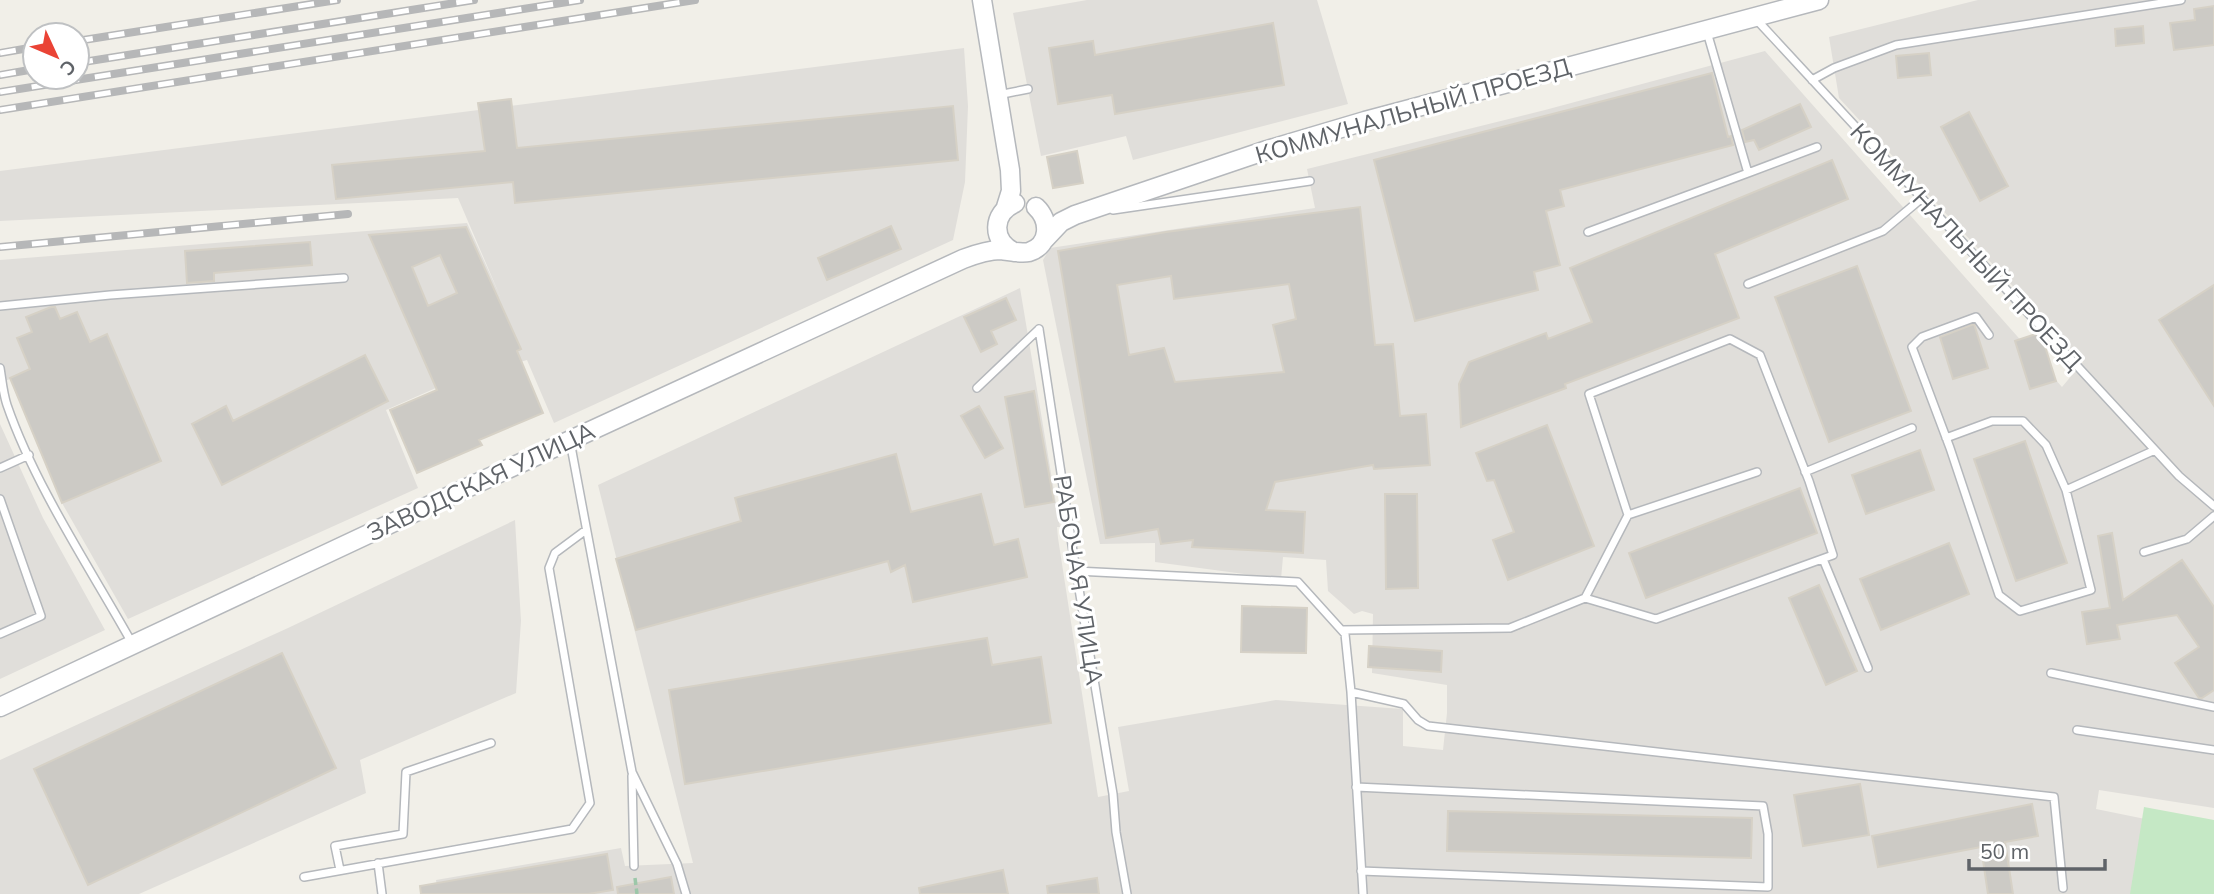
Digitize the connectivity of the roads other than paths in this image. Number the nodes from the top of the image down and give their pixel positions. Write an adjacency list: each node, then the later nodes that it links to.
1 (1819, 0): 4 (street, КОММУНАЛЬНЫЙ ПРОЕЗД)
2 (2181, 0): 6 (lane)
3 (983, 1): 8 (street)
4 (1754, 17): 5 (street, КОММУНАЛЬНЫЙ ПРОЕЗД); 6 (lane, КОММУНАЛЬНЫЙ ПРОЕЗД)
5 (1706, 30): 11 (lane); 15 (street, КОММУНАЛЬНЫЙ ПРОЕЗД)
6 (1812, 80): 13 (lane, КОММУНАЛЬНЫЙ ПРОЕЗД)
7 (1028, 89): 8 (lane)
8 (998, 95): 10 (street)
9 (1817, 147): 11 (lane)
10 (1010, 170): 14 (street); 16 (street)
11 (1748, 173): 18 (lane)
12 (1310, 181): 15 (lane)
13 (1922, 198): 23 (lane); 31 (lane, КОММУНАЛЬНЫЙ ПРОЕЗД)
14 (1033, 205): 16 (street); 17 (street, КОММУНАЛЬНЫЙ ПРОЕЗД); 19 (street)
15 (1094, 209): 17 (street, КОММУНАЛЬНЫЙ ПРОЕЗД)
16 (1002, 214): 20 (street); 21 (street, ЗАВОДСКАЯ УЛИЦА)
17 (1075, 215): 19 (street, КОММУНАЛЬНЫЙ ПРОЕЗД)
18 (1587, 232)
19 (1042, 242): 20 (street)
20 (1014, 251): 21 (street, ЗАВОДСКАЯ УЛИЦА)
21 (963, 259): 30 (street, ЗАВОДСКАЯ УЛИЦА)
22 (344, 278): 24 (lane)
23 (1748, 284)
24 (0, 306)
25 (1989, 335): 29 (lane)
26 (0, 368): 32 (lane)
27 (977, 388): 44 (lane, РАБОЧАЯ УЛИЦА)
28 (1912, 428): 35 (lane)
29 (1946, 438): 36 (lane); 36 (lane)
30 (570, 440): 41 (lane); 48 (street, ЗАВОДСКАЯ УЛИЦА)
31 (2155, 450): 36 (lane); 38 (lane, КОММУНАЛЬНЫЙ ПРОЕЗД)
32 (29, 455): 33 (lane); 48 (lane)
33 (0, 468)
34 (1758, 472): 39 (lane)
35 (1805, 472): 39 (lane); 43 (lane)
36 (2066, 490)
37 (0, 499): 47 (lane)
38 (2214, 506)
39 (1628, 515): 45 (lane)
40 (2214, 516): 42 (lane)
41 (586, 530): 57 (lane); 59 (lane)
42 (2144, 552)
43 (1823, 559): 45 (lane); 49 (lane)
44 (1076, 571): 46 (lane); 67 (lane, РАБОЧАЯ УЛИЦА)
45 (1584, 598): 46 (lane)
46 (1342, 630): 51 (lane)
47 (0, 634)
48 (132, 644): 53 (street, ЗАВОДСКАЯ УЛИЦА)
49 (1868, 668)
50 (2050, 673): 52 (lane)
51 (1350, 692): 58 (lane); 64 (lane)
52 (2214, 706)
53 (0, 707)
54 (2077, 730): 56 (lane)
55 (491, 743): 61 (lane)
56 (2214, 750)
57 (632, 772): 60 (lane); 66 (lane)
58 (1356, 788): 62 (lane); 62 (lane)
59 (378, 863): 61 (lane); 65 (lane)
60 (634, 866)
61 (340, 870): 63 (lane)
62 (1361, 871): 68 (lane)
63 (304, 877)
64 (2063, 888)
65 (382, 894)
66 (686, 894)
67 (1127, 894)
68 (1363, 894)

